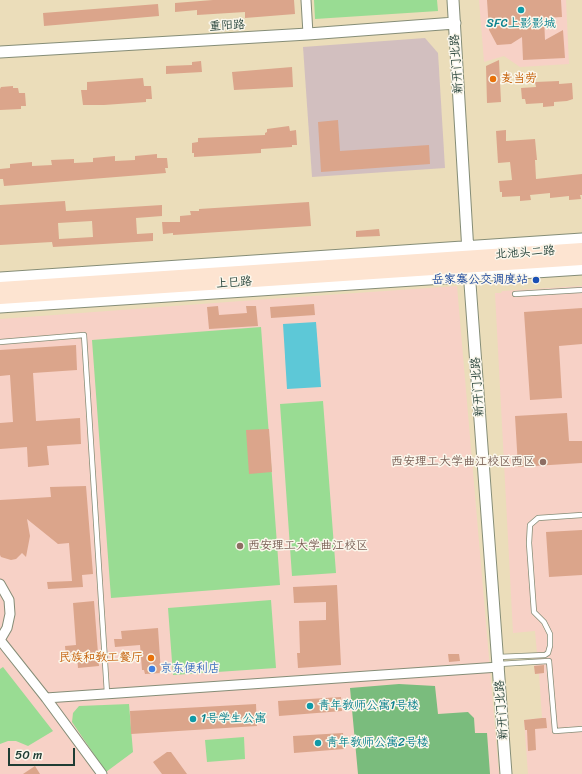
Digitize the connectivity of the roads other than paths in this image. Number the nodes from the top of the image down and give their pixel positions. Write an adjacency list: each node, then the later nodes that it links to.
1 (306, 0): 4 (street)
2 (453, 0): 3 (street, 新开门北路)
3 (454, 23): 4 (street, 重阳路); 9 (street, 新开门北路)
4 (308, 34): 5 (street, 重阳路)
5 (0, 52)
6 (582, 239): 9 (street)
7 (582, 249): 9 (main road, 北池头二路)
8 (582, 259): 9 (main road, 北池头二路)
9 (468, 262): 10 (street); 11 (street); 12 (main road, 上巳路); 15 (main road, 上巳路); 16 (street); 21 (street, 新开门北路)
10 (582, 269)
11 (0, 278)
12 (0, 288)
13 (582, 290): 14 (lane)
14 (515, 294)
15 (0, 298)
16 (0, 307)
17 (0, 342): 22 (lane)
18 (582, 515): 21 (lane)
19 (0, 584): 20 (street)
20 (0, 640): 23 (street)
21 (499, 663): 22 (street); 24 (lane); 26 (street, 新开门北路)
22 (107, 693): 23 (street)
23 (46, 698): 25 (street)
24 (582, 729)
25 (102, 774)
26 (506, 774)

